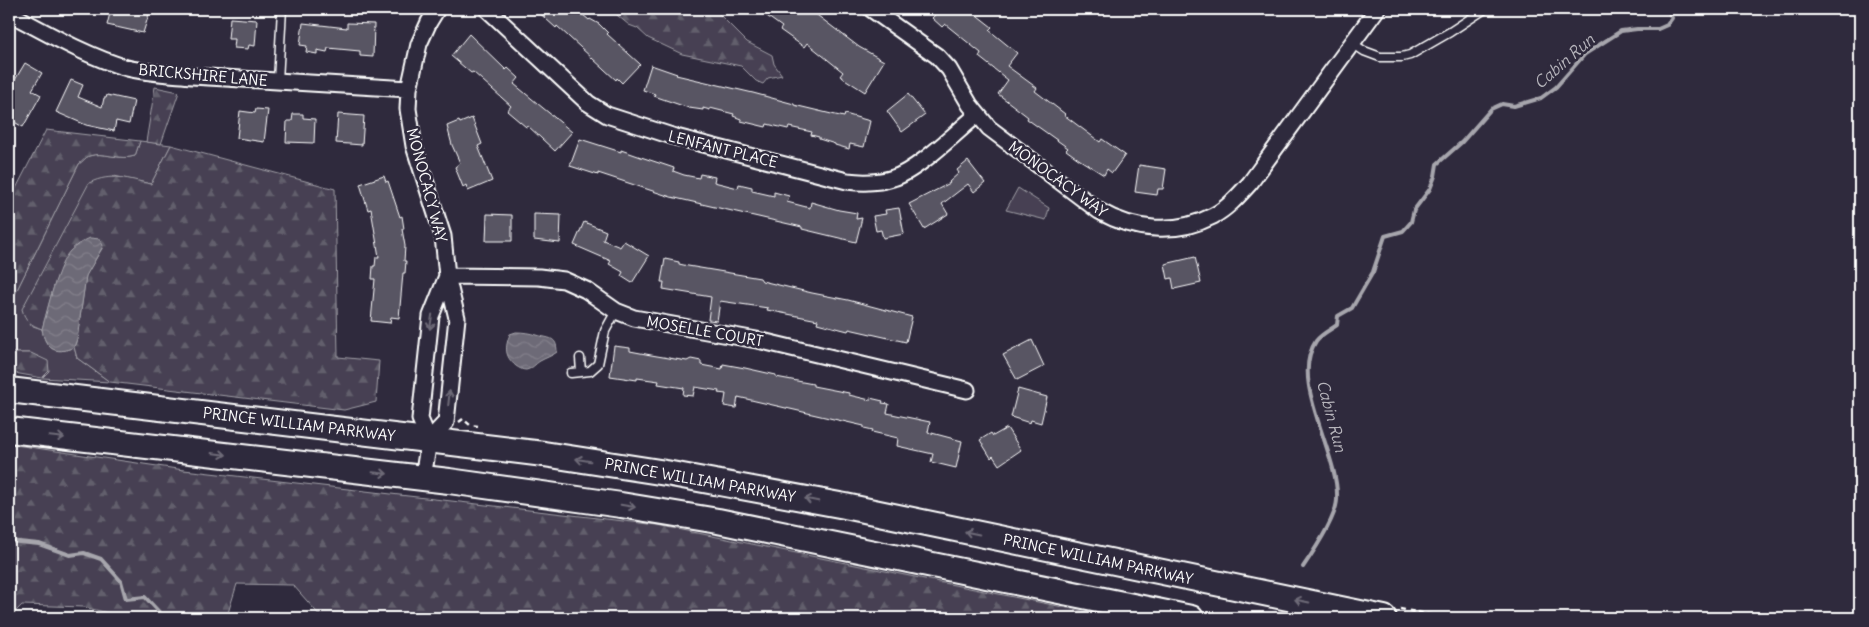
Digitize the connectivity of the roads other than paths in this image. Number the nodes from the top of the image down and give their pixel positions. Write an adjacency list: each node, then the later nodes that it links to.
1 (282, 9): 9 (lane)
2 (437, 9): 10 (street, MONOCACY WAY)
3 (487, 9): 11 (street, LENFANT PLACE)
4 (871, 9): 11 (street, MONOCACY WAY)
5 (1377, 9): 8 (street, MONOCACY WAY)
6 (1485, 9): 8 (lane)
7 (12, 15): 9 (street, BRICKSHIRE LANE)
8 (1352, 43): 11 (street, MONOCACY WAY)
9 (278, 81): 10 (street, BRICKSHIRE LANE)
10 (409, 88): 12 (street, MONOCACY WAY)
11 (977, 115)
12 (448, 276): 13 (street, MOSELLE COURT); 20 (street, MONOCACY WAY, one-way to 20); 20 (street, MONOCACY WAY, one-way to 12)
13 (616, 311): 15 (lane); 18 (street, MOSELLE COURT)
14 (580, 358): 15 (lane)
15 (580, 372): 16 (lane)
16 (571, 373)
17 (9, 390): 20 (highway, PRINCE WILLIAM PARKWAY)
18 (967, 390)
19 (9, 430): 21 (highway, one-way to 21)
20 (429, 440): 21 (street, MONOCACY WAY); 23 (highway, PRINCE WILLIAM PARKWAY, one-way to 20)
21 (423, 478): 22 (highway, one-way to 22)
22 (1191, 618)
23 (1384, 618)

